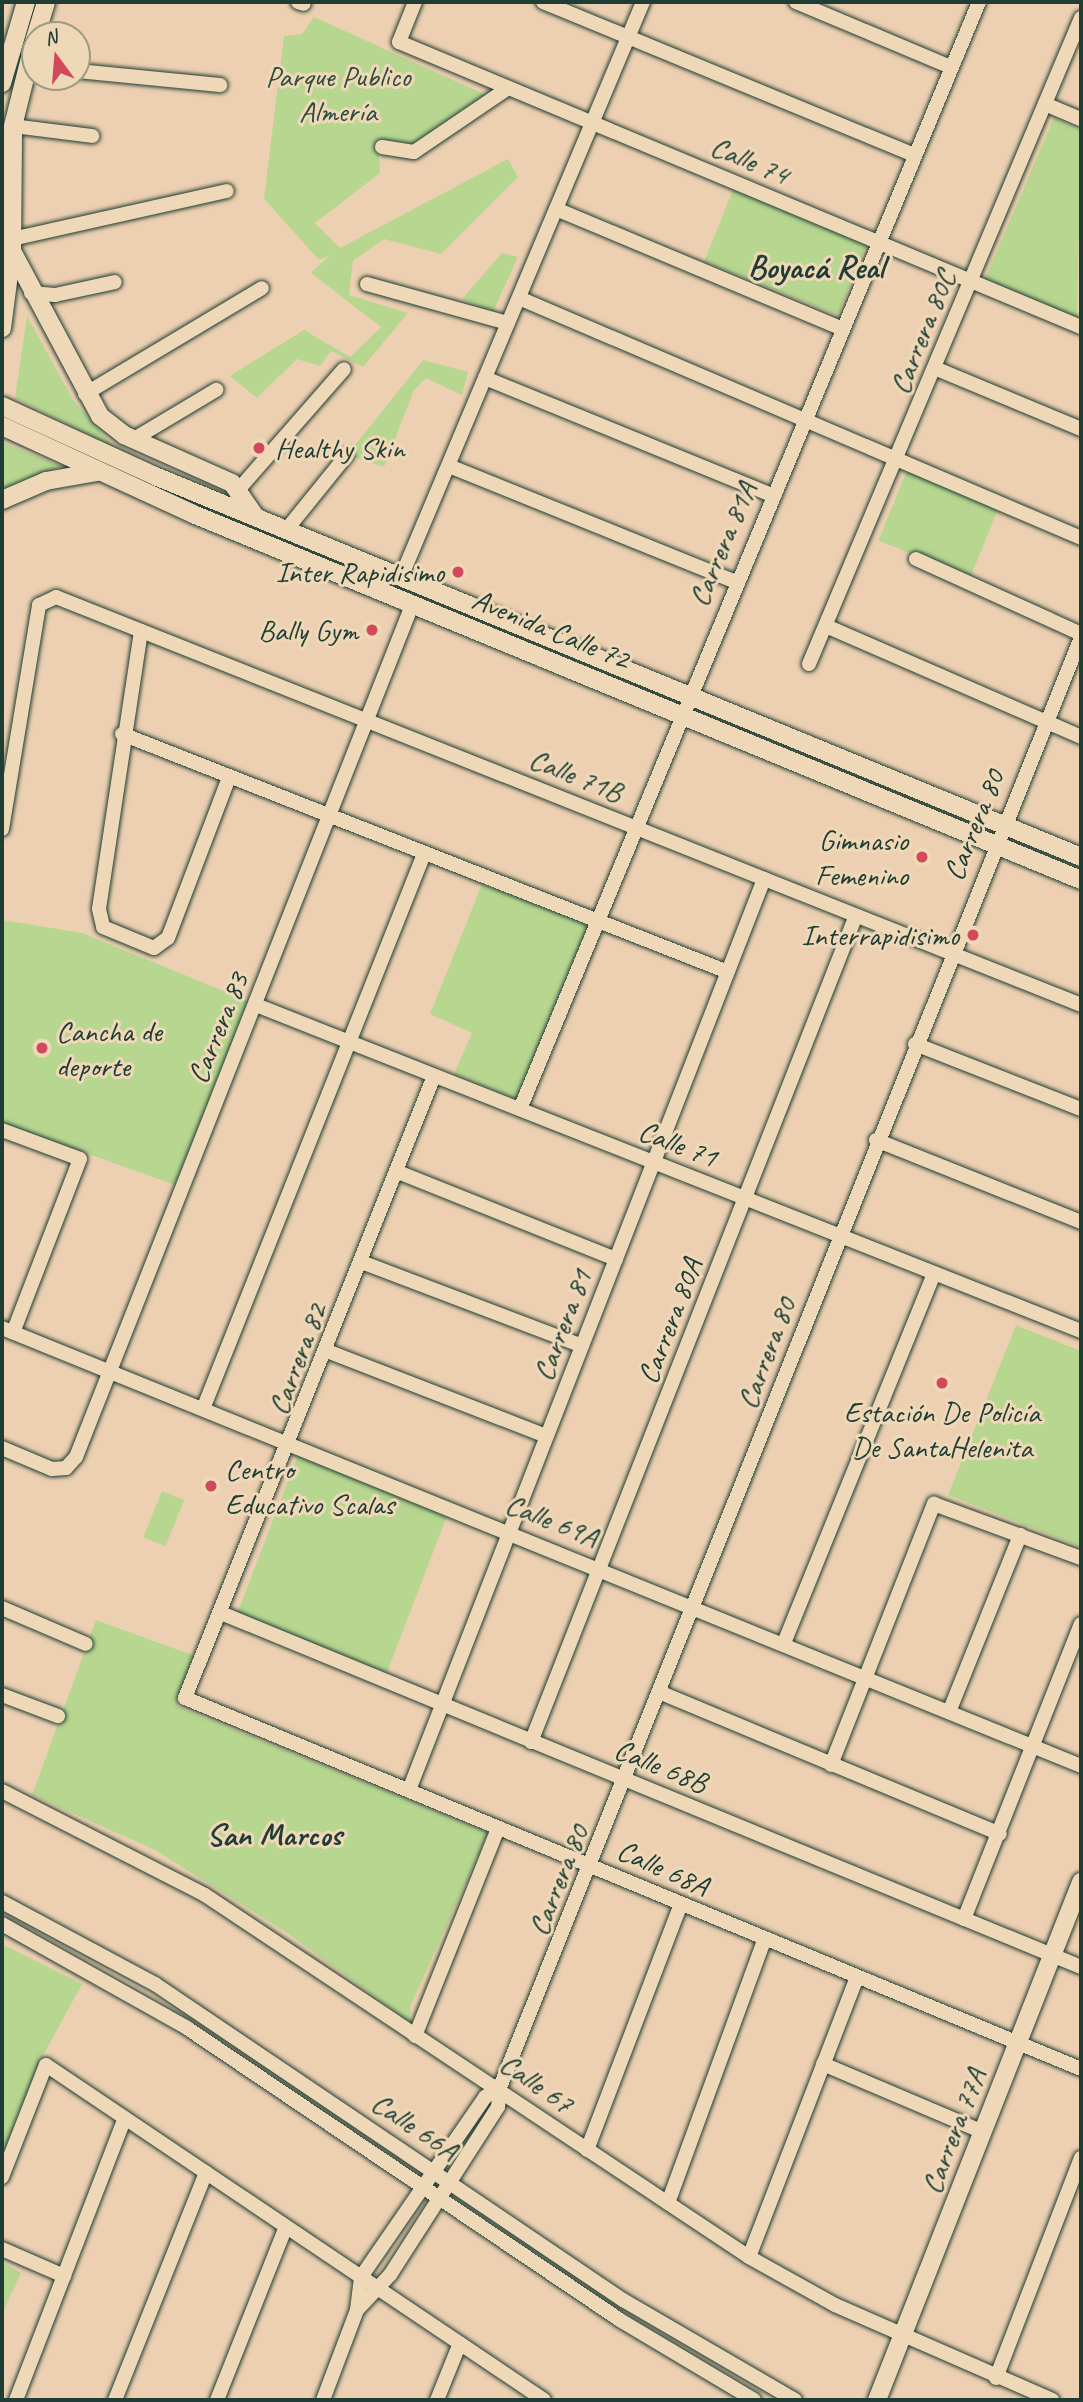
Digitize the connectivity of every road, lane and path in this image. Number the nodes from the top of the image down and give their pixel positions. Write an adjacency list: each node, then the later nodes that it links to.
1 (26, 2): 11 (main road)
2 (46, 2): 9 (main road)
3 (415, 2): 16 (street, Calle 74)
4 (543, 2): 10 (street)
5 (643, 2): 10 (street)
6 (796, 2): 12 (street)
7 (979, 2): 12 (street, Carrera 81A)
8 (1081, 18): 18 (street, Carrera 80C)
9 (40, 21)
10 (629, 37): 20 (street); 24 (street)
11 (8, 41): 14 (main road)
12 (951, 67): 24 (street, Carrera 81A)
13 (91, 72): 15 (street)
14 (2, 83)
15 (220, 85)
16 (508, 88): 20 (street, Calle 74); 23 (street)
17 (23, 91): 21 (main road)
18 (1045, 104): 19 (street); 29 (street, Carrera 80C)
19 (1081, 119)
20 (593, 123): 26 (street); 27 (street, Calle 74)
21 (13, 125): 22 (street); 28 (main road)
22 (92, 136)
23 (382, 147)
24 (914, 155): 27 (street, Carrera 81A)
25 (227, 191): 28 (street)
26 (556, 209): 35 (street); 40 (street)
27 (878, 241): 29 (street, Calle 74); 40 (street, Carrera 81A)
28 (12, 245): 33 (main road); 39 (main road)
29 (971, 281): 38 (street, Calle 74); 42 (street, Carrera 80C)
30 (116, 282): 34 (street)
31 (367, 284): 37 (street)
32 (262, 288): 45 (street)
33 (31, 293): 34 (street); 36 (main road)
34 (55, 295): 36 (street)
35 (519, 298): 37 (street); 47 (street)
36 (40, 311): 45 (main road)
37 (508, 323): 43 (street)
38 (1081, 327)
39 (2, 328)
40 (841, 328): 47 (street, Carrera 81A)
41 (344, 369): 55 (street)
42 (937, 369): 49 (street); 52 (street, Carrera 80C)
43 (485, 378): 53 (street); 56 (street)
44 (216, 390): 50 (street)
45 (85, 394): 50 (main road)
46 (2, 406): 58 (main road, Avenida Calle 72)
47 (804, 416): 52 (street); 56 (street, Carrera 81A)
48 (2, 426): 54 (main road, Avenida Calle 72)
49 (1081, 429)
50 (134, 439): 55 (main road)
51 (346, 454): 59 (street)
52 (897, 456): 60 (street); 65 (street, Carrera 80C)
53 (449, 466): 62 (street); 63 (street)
54 (97, 472): 57 (main road); 64 (main road, Avenida Calle 72)
55 (239, 489): 58 (main road)
56 (771, 495): 63 (street, Carrera 81A)
57 (2, 500)
58 (255, 516): 59 (main road, Avenida Calle 72)
59 (287, 529): 62 (main road, Avenida Calle 72)
60 (1081, 538)
61 (916, 559): 67 (street)
62 (402, 575): 69 (main road, Avenida Calle 72)
63 (734, 581): 69 (street, Carrera 81A)
64 (413, 603): 70 (main road, Avenida Calle 72); 71 (street, Carrera 83)
65 (826, 626): 68 (street, Carrera 80C); 72 (street)
66 (141, 631): 71 (street, Calle 71B); 73 (street); 79 (street, Calle 71B)
67 (1081, 636): 72 (street, Carrera 80)
68 (809, 664)
69 (688, 690): 70 (street, Carrera 81A); 77 (main road, Avenida Calle 72)
70 (680, 711): 78 (street, Carrera 81A); 80 (main road, Avenida Calle 72)
71 (368, 719): 76 (street, Carrera 83); 78 (street, Calle 71B)
72 (1046, 722): 74 (street); 77 (street, Carrera 80)
73 (122, 734): 75 (street); 75 (street)
74 (1081, 737)
75 (229, 777): 76 (street)
76 (329, 815): 81 (street); 89 (street, Carrera 83)
77 (1003, 823): 80 (street, Carrera 80); 82 (main road, Avenida Calle 72)
78 (635, 827): 83 (street, Calle 71B); 86 (street, Carrera 81A)
79 (2, 830)
80 (994, 844): 84 (main road, Avenida Calle 72); 87 (street, Carrera 80)
81 (424, 855): 86 (street); 91 (street)
82 (1081, 857)
83 (764, 879): 85 (street, Calle 71B); 88 (street, Carrera 81)
84 (1081, 880)
85 (855, 918): 87 (street, Calle 71B); 100 (street, Carrera 80A)
86 (596, 923): 88 (street); 94 (street, Carrera 81A)
87 (951, 954): 90 (street, Calle 71B); 92 (street, Carrera 80)
88 (728, 972): 98 (street, Carrera 81)
89 (256, 1005): 91 (street, Calle 71); 110 (street, Carrera 83)
90 (1081, 1005)
91 (347, 1041): 93 (street, Calle 71); 111 (street)
92 (915, 1044): 95 (street); 97 (street, Carrera 80)
93 (434, 1076): 94 (street, Calle 71); 99 (street, Carrera 82)
94 (520, 1110): 98 (street, Calle 71)
95 (1081, 1110)
96 (2, 1130): 106 (street)
97 (876, 1140): 101 (street); 102 (street, Carrera 80)
98 (654, 1162): 100 (street, Calle 71); 103 (street, Carrera 81)
99 (398, 1172): 103 (street); 104 (street, Carrera 82)
100 (744, 1198): 102 (street, Calle 71); 118 (street, Carrera 80A)
101 (1081, 1222)
102 (839, 1235): 105 (street, Calle 71); 119 (street, Carrera 80)
103 (616, 1259): 108 (street, Carrera 81)
104 (364, 1263): 108 (street); 109 (street, Carrera 82)
105 (934, 1273): 107 (street, Calle 71); 123 (street)
106 (8, 1330): 110 (street, Calle 69A)
107 (1081, 1331)
108 (582, 1346): 112 (street, Carrera 81)
109 (327, 1351): 112 (street); 113 (street, Carrera 82)
110 (110, 1372): 111 (street, Calle 69A); 114 (street, Carrera 83)
111 (203, 1409): 113 (street, Calle 69A)
112 (546, 1436): 115 (street, Carrera 81)
113 (291, 1445): 115 (street, Calle 69A); 121 (street, Carrera 82)
114 (2, 1448)
115 (509, 1531): 118 (street, Calle 69A); 129 (street, Carrera 81)
116 (1020, 1535): 117 (street); 125 (street); 130 (street)
117 (1081, 1558)
118 (600, 1567): 119 (street, Calle 69A); 132 (street, Carrera 80A)
119 (693, 1605): 123 (street, Calle 69A); 126 (street, Carrera 80)
120 (2, 1608): 124 (street)
121 (221, 1613): 128 (street, Carrera 82); 129 (street, Calle 68B)
122 (1081, 1624): 133 (street)
123 (784, 1643): 125 (street, Calle 69A)
124 (86, 1644)
125 (866, 1678): 130 (street, Calle 69A); 134 (street)
126 (659, 1692): 134 (street); 136 (street, Carrera 80)
127 (2, 1695): 131 (street)
128 (185, 1698): 137 (street, Calle 68A)
129 (442, 1702): 132 (street, Calle 68B); 137 (street, Carrera 81)
130 (949, 1712): 133 (street, Calle 69A)
131 (58, 1716)
132 (531, 1742): 136 (street, Calle 68B)
133 (1033, 1746): 135 (street, Calle 69A); 140 (street)
134 (831, 1765): 140 (street)
135 (1081, 1766)
136 (627, 1780): 141 (street, Carrera 80); 145 (street, Calle 68B)
137 (409, 1790): 139 (street, Calle 68A)
138 (2, 1791): 151 (street, Calle 67)
139 (498, 1828): 141 (street, Calle 68A); 151 (street)
140 (1000, 1834): 145 (street)
141 (591, 1865): 144 (street, Calle 68A); 155 (street, Carrera 80)
142 (1081, 1882): 148 (main road, Carrera 77A)
143 (2, 1902): 161 (street, Calle 66A)
144 (681, 1904): 147 (street, Calle 68A); 158 (street)
145 (964, 1919): 148 (street, Calle 68B)
146 (2, 1924): 164 (street, Calle 66A)
147 (764, 1941): 150 (street, Calle 68A); 166 (street)
148 (1052, 1955): 149 (street, Calle 68B); 152 (main road, Carrera 77A)
149 (1081, 1967)
150 (857, 1977): 152 (street, Calle 68A); 153 (street)
151 (415, 2036): 155 (street, Calle 67)
152 (1017, 2043): 154 (street, Calle 68A); 157 (main road, Carrera 77A)
153 (823, 2064): 157 (street); 169 (street)
154 (1081, 2069)
155 (500, 2087): 158 (street, Calle 67); 161 (street, Carrera 80); 163 (street, Carrera 80)
156 (125, 2118): 160 (street); 162 (street); 170 (street)
157 (983, 2132): 174 (main road, Carrera 77A)
158 (587, 2150): 166 (street, Calle 67)
159 (1081, 2158): 176 (street)
160 (206, 2173): 167 (street); 178 (street)
161 (437, 2173): 163 (street, Calle 66A); 164 (street, Carrera 80)
162 (2, 2177)
163 (453, 2184): 165 (street, Carrera 80); 184 (street, Calle 66A)
164 (425, 2189): 165 (street, Calle 66A); 171 (street, Carrera 80)
165 (440, 2200): 172 (street, Carrera 80); 183 (street, Calle 66A)
166 (668, 2203): 169 (street, Calle 67)
167 (286, 2227): 171 (street); 179 (street)
168 (2, 2249): 170 (street)
169 (749, 2257): 174 (street, Calle 67)
170 (64, 2276): 177 (street)
171 (361, 2277): 172 (street); 173 (street, Carrera 80)
172 (380, 2290): 173 (street, Carrera 80); 175 (street)
173 (357, 2310): 180 (street, Carrera 80)
174 (904, 2335): 176 (street, Calle 67); 185 (main road, Carrera 77A)
175 (460, 2343): 181 (street); 182 (street)
176 (996, 2378): 186 (street, Calle 67)
177 (16, 2400)
178 (115, 2400)
179 (217, 2400)
180 (323, 2400)
181 (437, 2400)
182 (543, 2400)
183 (754, 2400)
184 (795, 2400)
185 (877, 2400)
186 (1052, 2400)

